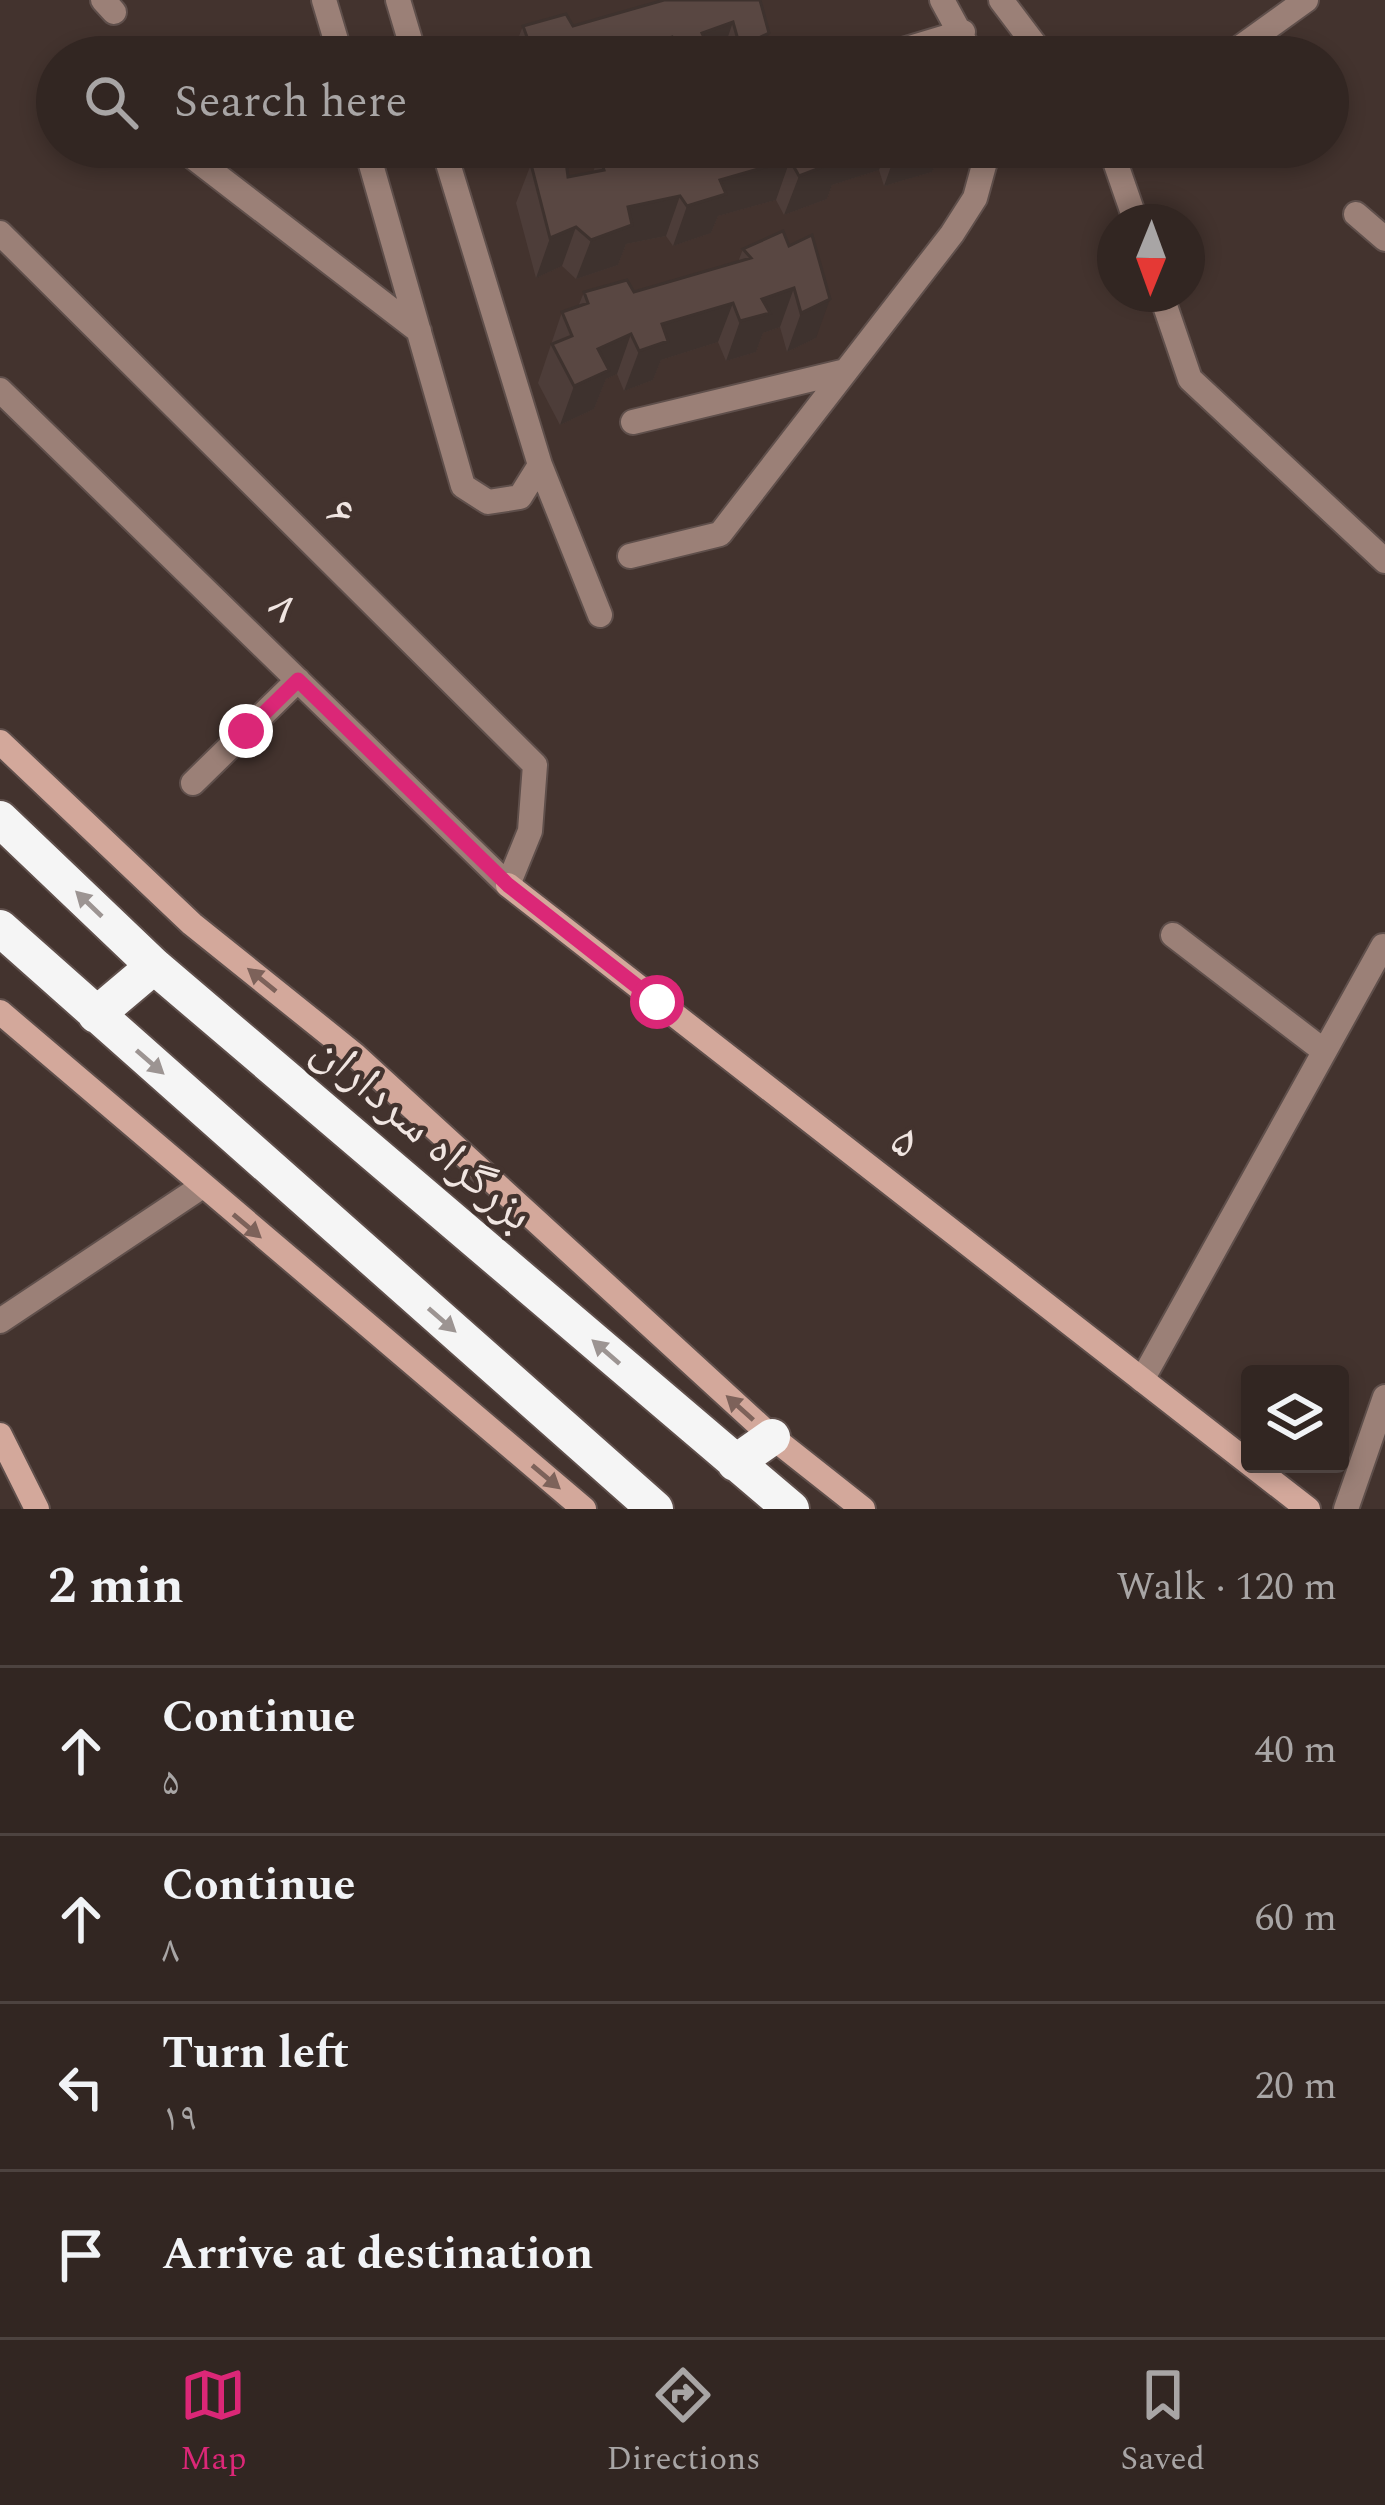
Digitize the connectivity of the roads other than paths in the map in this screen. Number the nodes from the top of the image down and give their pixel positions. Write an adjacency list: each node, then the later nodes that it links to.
1 (324, 0): 7 (street)
2 (398, 0): 8 (street)
3 (942, 0): 6 (street)
4 (1000, 0): 11 (street)
5 (1306, 0): 12 (street)
6 (963, 32): 9 (street); 10 (street)
7 (335, 36)
8 (409, 36)
9 (950, 36)
10 (965, 36)
11 (1028, 36)
12 (1256, 36)
13 (207, 168): 23 (street)
14 (372, 168): 23 (street)
15 (449, 168): 27 (street)
16 (983, 168): 24 (street)
17 (1117, 168): 18 (street)
18 (1130, 204)
19 (1356, 214): 21 (street)
20 (0, 232): 35 (street, ۶)
21 (1385, 239)
22 (1167, 312): 29 (street)
23 (419, 331): 27 (street)
24 (846, 371): 26 (street); 28 (street)
25 (0, 390): 31 (street, ۸)
26 (633, 422)
27 (540, 465): 30 (street)
28 (630, 556)
29 (1385, 560)
30 (600, 615)
31 (298, 680): 33 (street); 35 (street, ۸)
32 (0, 742): 48 (main road, one-way to 32)
33 (193, 783)
34 (0, 819): 39 (highway, بزرگراه سرداران, one-way to 34)
35 (508, 885): 45 (main road, ۵)
36 (0, 928): 41 (highway)
37 (1173, 935): 42 (street)
38 (1383, 946): 42 (street)
39 (154, 966): 41 (highway); 49 (highway, بزرگراه سرداران, one-way to 39)
40 (0, 1012): 43 (main road)
41 (96, 1015): 52 (highway, one-way to 52)
42 (1324, 1051): 45 (street)
43 (201, 1187): 44 (street); 51 (main road, one-way to 51)
44 (0, 1321)
45 (1142, 1380): 55 (main road, ۵)
46 (1385, 1397): 56 (street)
47 (0, 1436): 50 (main road)
48 (772, 1437): 49 (highway); 54 (main road)
49 (735, 1463): 53 (highway, بزرگراه سرداران)
50 (37, 1509)
51 (584, 1509)
52 (655, 1509)
53 (791, 1509)
54 (863, 1509)
55 (1308, 1509)
56 (1346, 1509)

